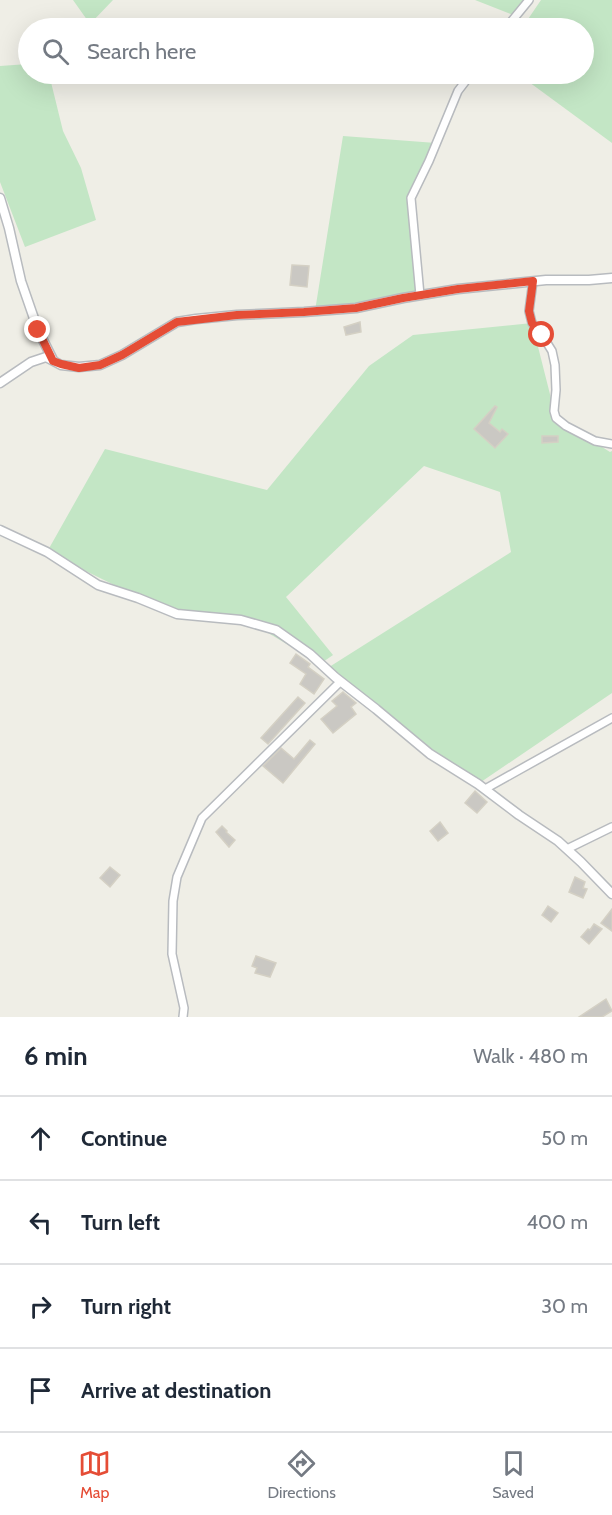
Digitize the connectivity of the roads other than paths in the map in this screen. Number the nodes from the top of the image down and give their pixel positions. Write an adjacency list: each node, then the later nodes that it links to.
1 (529, 0): 2 (street)
2 (514, 18)
3 (464, 84): 7 (street)
4 (0, 198): 8 (street)
5 (612, 278): 6 (street)
6 (533, 281): 7 (street); 10 (street)
7 (420, 296): 8 (street)
8 (53, 361): 9 (street)
9 (0, 383)
10 (612, 444)
11 (0, 530): 12 (street)
12 (340, 682): 14 (street); 18 (street)
13 (612, 718): 14 (street)
14 (484, 789): 16 (street)
15 (612, 827): 16 (street)
16 (567, 849): 17 (street)
17 (612, 894)
18 (183, 1017)

